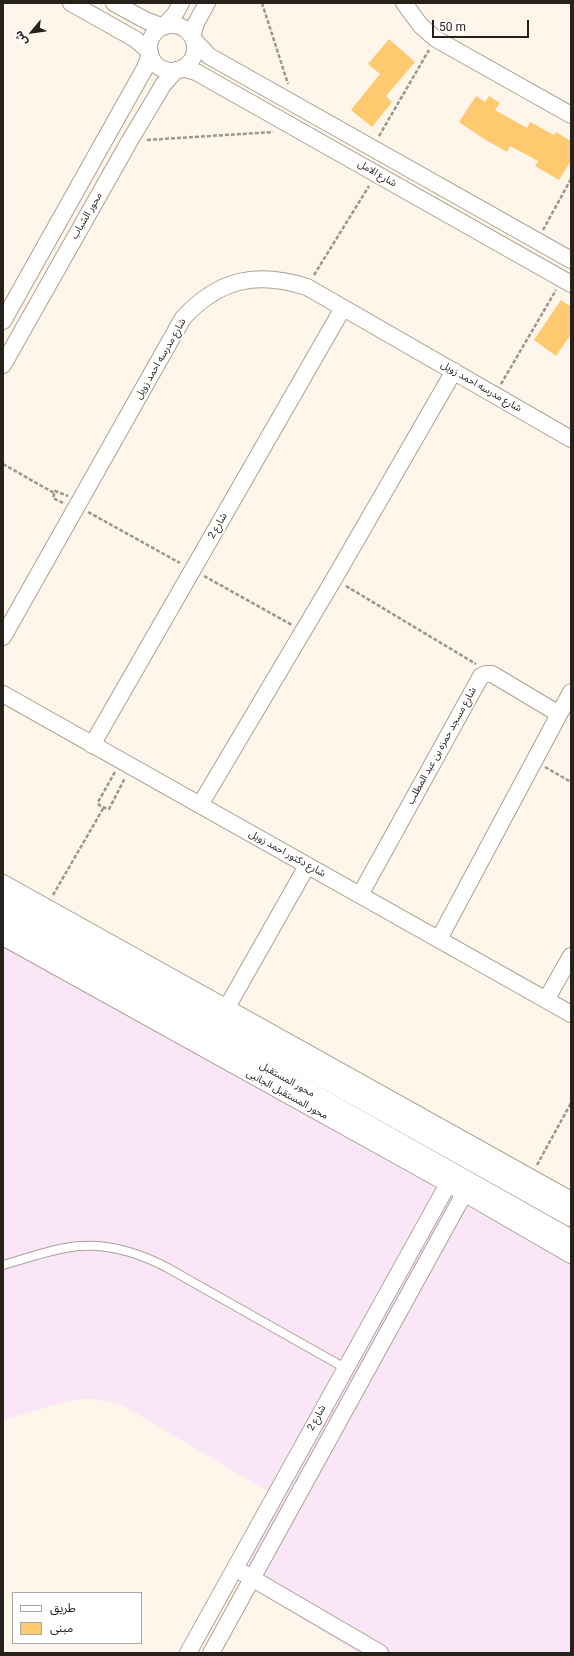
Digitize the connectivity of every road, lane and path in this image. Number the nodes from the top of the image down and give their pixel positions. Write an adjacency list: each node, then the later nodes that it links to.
1 (71, 3): 10 (street)
2 (114, 3): 7 (street)
3 (182, 3): 7 (street)
4 (207, 3): 8 (street)
5 (262, 3): 12 (path)
6 (404, 3): 9 (street)
7 (163, 27): 8 (street); 10 (street)
8 (193, 38): 11 (street); 12 (street, شارع الامل)
9 (436, 39): 13 (street); 16 (path)
10 (150, 53): 11 (street); 24 (street)
11 (179, 69): 14 (street, شارع الامل); 15 (street, محور الشباب)
12 (295, 105): 16 (street, شارع الامل)
13 (571, 115)
14 (300, 130): 15 (path); 17 (street, شارع الامل)
15 (129, 142): 25 (street, محور الشباب)
16 (372, 148): 19 (street, شارع الامل)
17 (376, 173): 21 (street, شارع الامل); 22 (path)
18 (571, 179): 19 (path)
19 (537, 241): 20 (street, شارع الامل)
20 (571, 260)
21 (567, 282): 27 (path)
22 (307, 287): 23 (street, شارع مدرسه احمد زويل); 32 (street, شارع مدرسه احمد زويل)
23 (343, 308): 26 (street, شارع مدرسه احمد زويل); 37 (street, شارع 2)
24 (3, 321)
25 (3, 365)
26 (454, 371): 27 (street, شارع مدرسه احمد زويل); 31 (street)
27 (495, 395): 28 (street, شارع مدرسه احمد زويل)
28 (571, 439)
29 (3, 464): 30 (path)
30 (54, 493)
31 (334, 579): 33 (path); 41 (street)
32 (3, 637)
33 (484, 675): 36 (street); 45 (street, شارع مسجد حمزه بن عبد المطلب)
34 (571, 692): 36 (street)
35 (3, 694): 37 (street, شارع دكتور احمد زويل)
36 (559, 714): 38 (street)
37 (92, 745): 39 (street, شارع دكتور احمد زويل)
38 (534, 761): 40 (path); 50 (street)
39 (127, 764): 41 (street, شارع دكتور احمد زويل); 42 (path); 42 (path)
40 (571, 782)
41 (200, 805): 43 (street, شارع دكتور احمد زويل)
42 (104, 807): 47 (path)
43 (307, 866): 45 (street, شارع دكتور احمد زويل); 54 (street)
44 (3, 883): 47 (street)
45 (360, 895): 50 (street, شارع دكتور احمد زويل)
46 (3, 898): 54 (street, محور المستقبل)
47 (46, 907): 54 (street)
48 (3, 920): 54 (street, محور المستقبل)
49 (3, 937): 57 (street, محور المستقبل الجانبى)
50 (439, 939): 52 (street, شارع دكتور احمد زويل)
51 (571, 956): 52 (street)
52 (546, 1000): 53 (street, شارع دكتور احمد زويل)
53 (571, 1014)
54 (219, 1022): 56 (street); 60 (street, محور المستقبل); 61 (street, محور المستقبل)
55 (571, 1103): 56 (path)
56 (530, 1178): 59 (street)
57 (448, 1184): 58 (street, محور المستقبل الجانبى); 64 (street, شارع 2)
58 (464, 1194): 62 (street, محور المستقبل الجانبى); 65 (street, شارع 2)
59 (571, 1200)
60 (571, 1216)
61 (571, 1240)
62 (571, 1255)
63 (3, 1265): 64 (lane)
64 (345, 1368): 65 (street); 66 (street, شارع 2)
65 (362, 1377): 67 (street, شارع 2)
66 (235, 1569): 67 (street); 68 (street, شارع 2)
67 (252, 1578): 69 (street, شارع 2); 70 (street)
68 (188, 1653)
69 (211, 1653)
70 (380, 1653)

